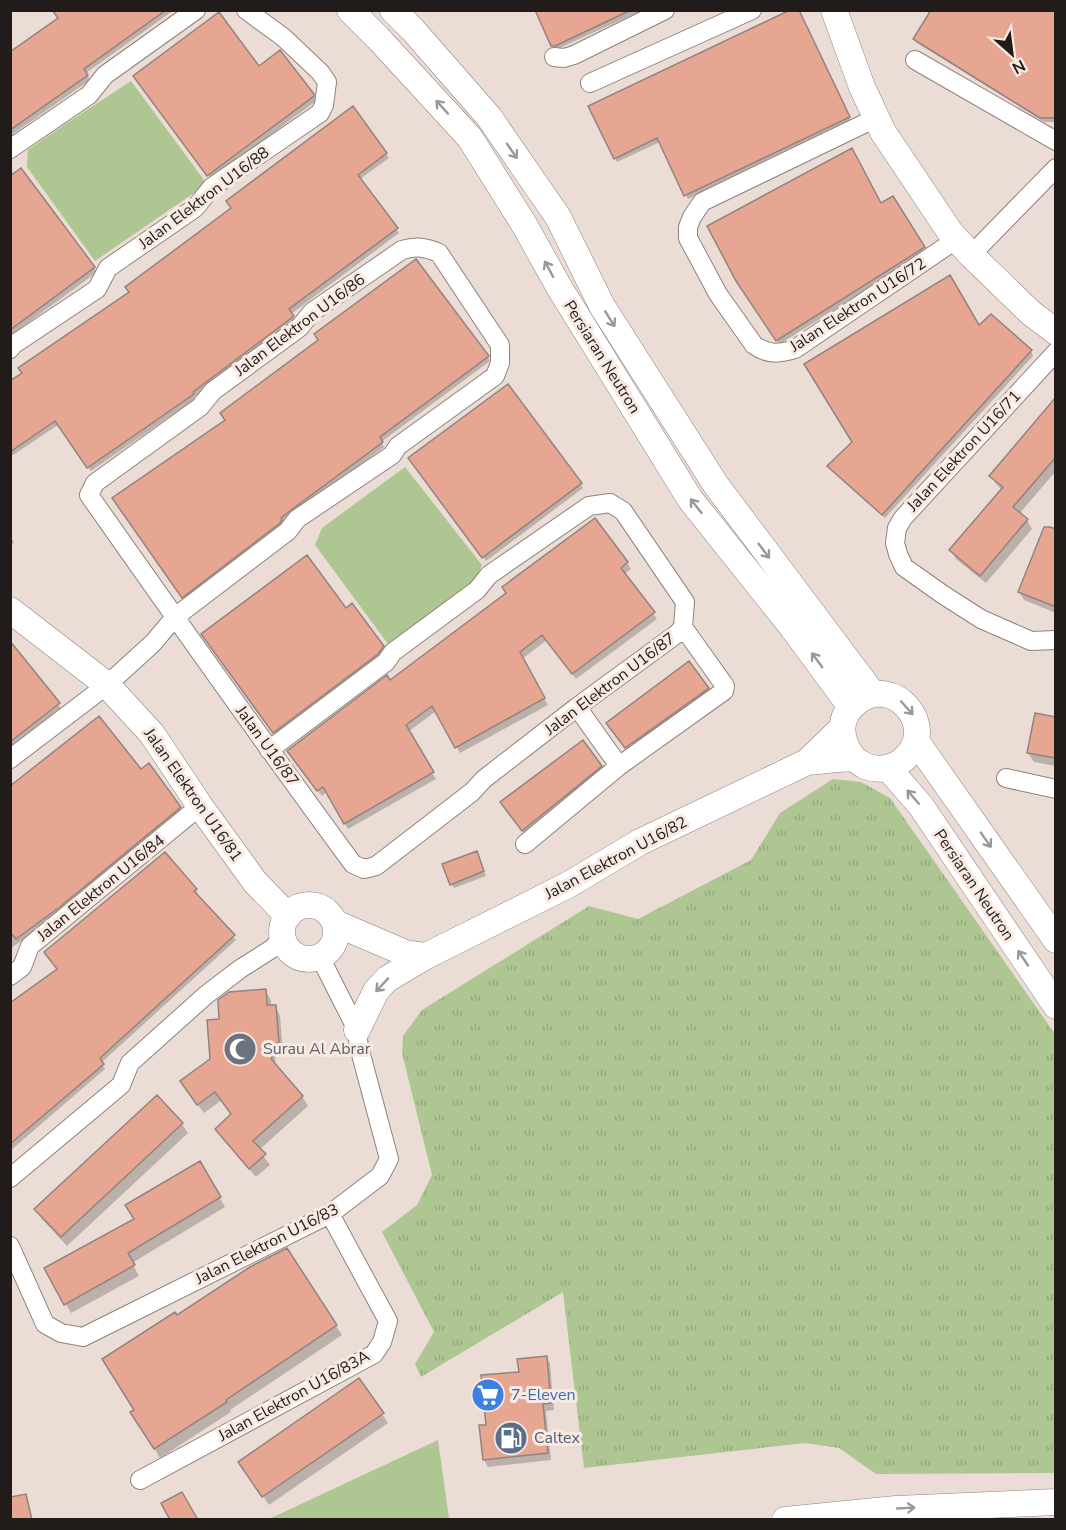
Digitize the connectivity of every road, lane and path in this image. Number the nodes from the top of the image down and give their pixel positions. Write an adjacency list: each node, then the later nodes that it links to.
1 (196, 10): 13 (street)
2 (246, 10): 17 (street, Jalan Elektron U16/88)
3 (350, 10): 26 (street, Persiaran Neutron, one-way to 3)
4 (393, 10): 24 (street, Persiaran Neutron, one-way to 24)
5 (665, 10): 8 (street)
6 (752, 10): 10 (street)
7 (834, 10): 11 (street)
8 (554, 57)
9 (915, 60): 12 (street)
10 (590, 83)
11 (876, 118): 15 (street); 15 (street, Jalan Elektron U16/72)
12 (1056, 141)
13 (10, 149)
14 (1056, 168): 15 (street, Jalan Elektron U16/72)
15 (964, 247): 16 (street)
16 (1056, 332)
17 (10, 349)
18 (1056, 352): 22 (street, Jalan Elektron U16/71)
19 (10, 610): 23 (street, Jalan Elektron U16/81)
20 (175, 617): 20 (street, Jalan Elektron U16/86); 23 (street, Jalan Elektron U16/86); 28 (street, Jalan U16/87)
21 (683, 627): 25 (street, Jalan Elektron U16/87); 28 (street, Jalan Elektron U16/87); 32 (street)
22 (1056, 640)
23 (107, 685): 29 (street); 36 (street, Jalan Elektron U16/81)
24 (873, 694): 26 (street); 27 (street, one-way to 27)
25 (577, 707): 32 (street); 38 (street, Jalan Elektron U16/87)
26 (847, 717): 30 (street); 31 (street)
27 (916, 741): 33 (street); 40 (street, Persiaran Neutron, one-way to 40)
28 (269, 750): 38 (street, Jalan U16/87)
29 (10, 759)
30 (854, 759): 31 (street); 33 (street)
31 (807, 762): 42 (street, Jalan Elektron U16/82)
32 (619, 766): 37 (street)
33 (888, 768): 44 (street, Persiaran Neutron, one-way to 33)
34 (1006, 778): 35 (street)
35 (1056, 789)
36 (200, 806): 39 (street, Jalan Elektron U16/81); 43 (street, Jalan Elektron U16/84)
37 (525, 844)
38 (364, 868)
39 (286, 926): 41 (street); 41 (street); 46 (street)
40 (1056, 940)
41 (329, 941): 42 (street); 45 (street, Jalan Elektron U16/83)
42 (426, 956): 45 (street, Jalan Elektron U16/82, one-way to 45)
43 (10, 976)
44 (1056, 1006)
45 (357, 1030): 47 (street, Jalan Elektron U16/83)
46 (10, 1178)
47 (330, 1214): 48 (street, Jalan Elektron U16/83); 49 (street, Jalan Elektron U16/83A)
48 (10, 1246)
49 (140, 1480)
50 (1056, 1502): 51 (street, one-way to 50)
51 (785, 1520)

